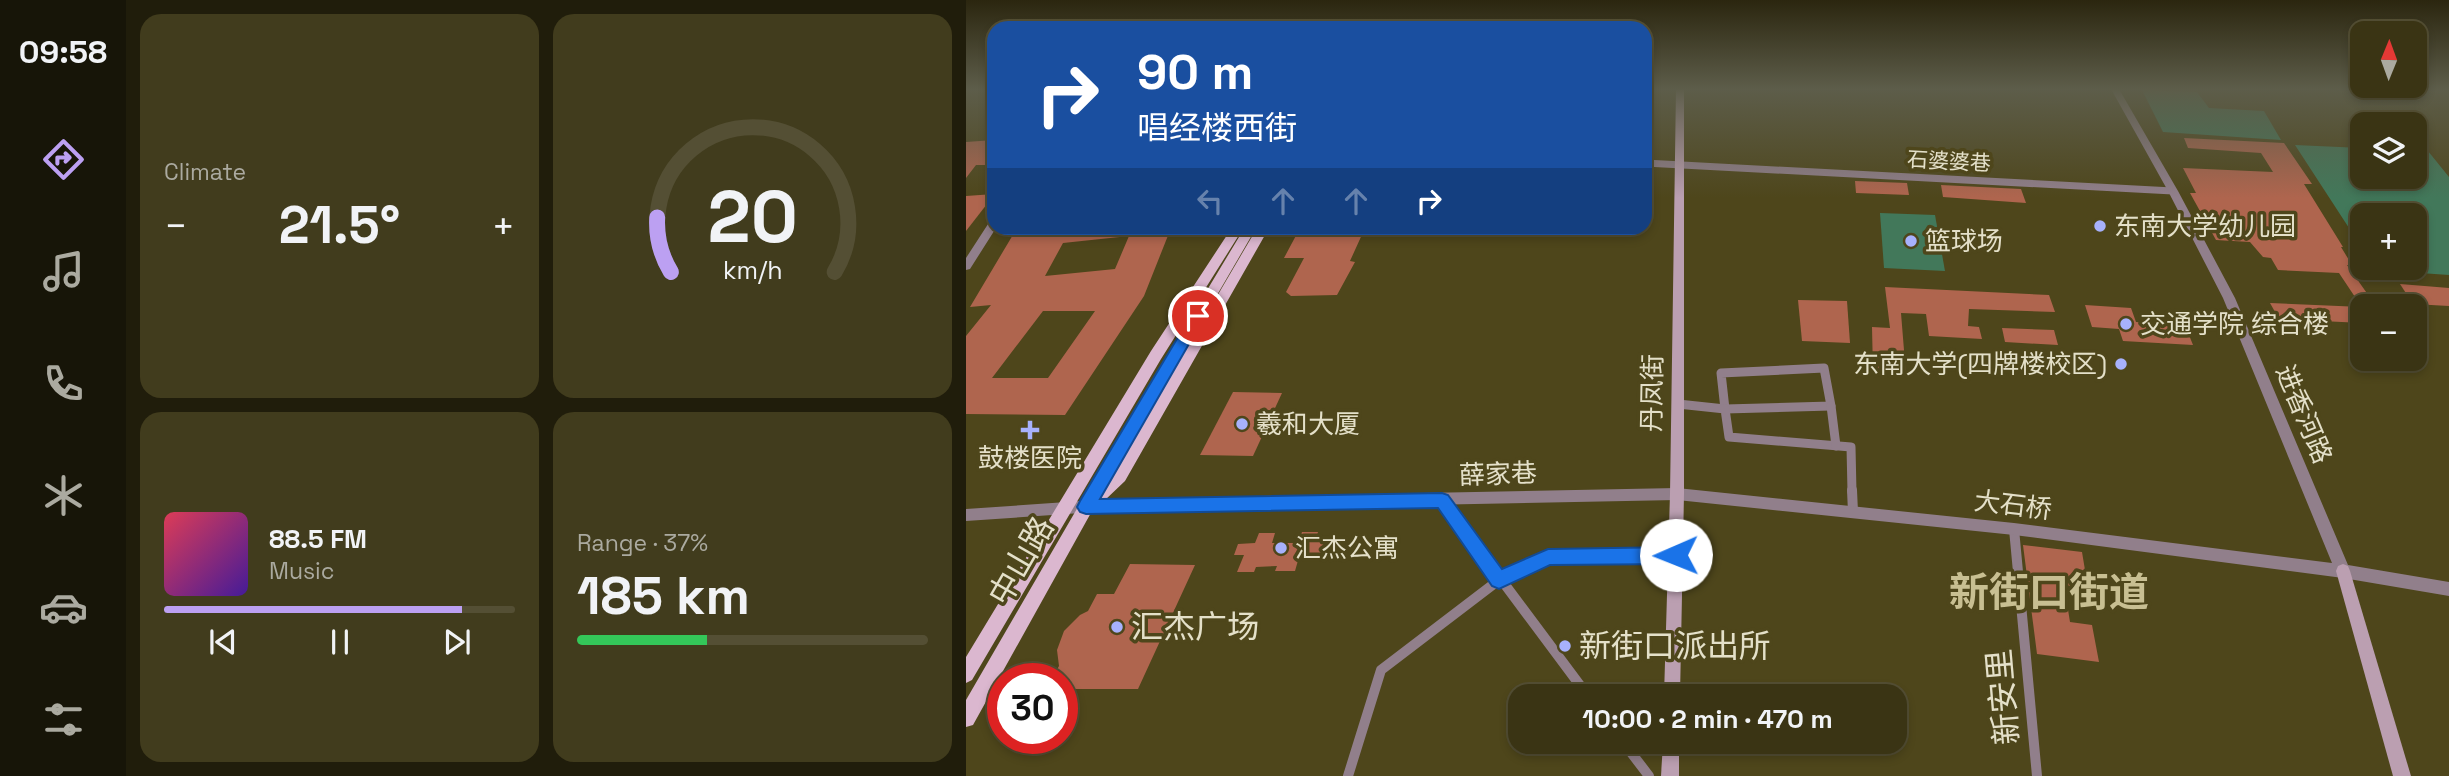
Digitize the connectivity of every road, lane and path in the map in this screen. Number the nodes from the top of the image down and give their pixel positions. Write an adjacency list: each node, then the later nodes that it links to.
1 (1681, 125): 4 (main road, 丹凤街)
2 (2136, 125): 5 (street, 进香河路)
3 (1652, 163): 4 (street, 石婆婆巷)
4 (1682, 163): 5 (street, 石婆婆巷); 11 (main road, 丹凤街)
5 (2174, 191): 23 (street, 进香河路)
6 (987, 234): 10 (street)
7 (1235, 235): 17 (main road, 中山路)
8 (1235, 235): 18 (main road)
9 (1259, 235): 17 (main road, 中山路)
10 (966, 266)
11 (1678, 404): 13 (street); 15 (main road, 丹凤街)
12 (1831, 406): 13 (street); 13 (street); 14 (street)
13 (1725, 409): 14 (street)
14 (1836, 446): 19 (street)
15 (1677, 494): 16 (street, 薛家巷); 19 (street, 大石桥); 22 (main road, 丹凤街)
16 (1442, 500): 17 (street, 薛家巷); 24 (street)
17 (1086, 507): 18 (street, 薛家巷); 29 (main road, 中山路)
18 (1065, 508): 20 (street, 薛家巷); 26 (main road)
19 (1853, 512): 21 (street, 大石桥)
20 (966, 515)
21 (2014, 529): 23 (street, 大石桥); 35 (street, 新安里)
22 (1676, 555): 24 (street); 28 (main road, 丹凤街)
23 (2343, 571): 25 (street); 36 (main road, 进香河路)
24 (1499, 580): 27 (street); 32 (street)
25 (2449, 589)
26 (966, 674)
27 (1579, 684)
28 (1672, 684)
29 (966, 718)
30 (1632, 754): 33 (street)
31 (1671, 754): 34 (main road)
32 (1348, 776)
33 (1649, 776)
34 (1670, 776)
35 (2037, 776)
36 (2402, 776)

